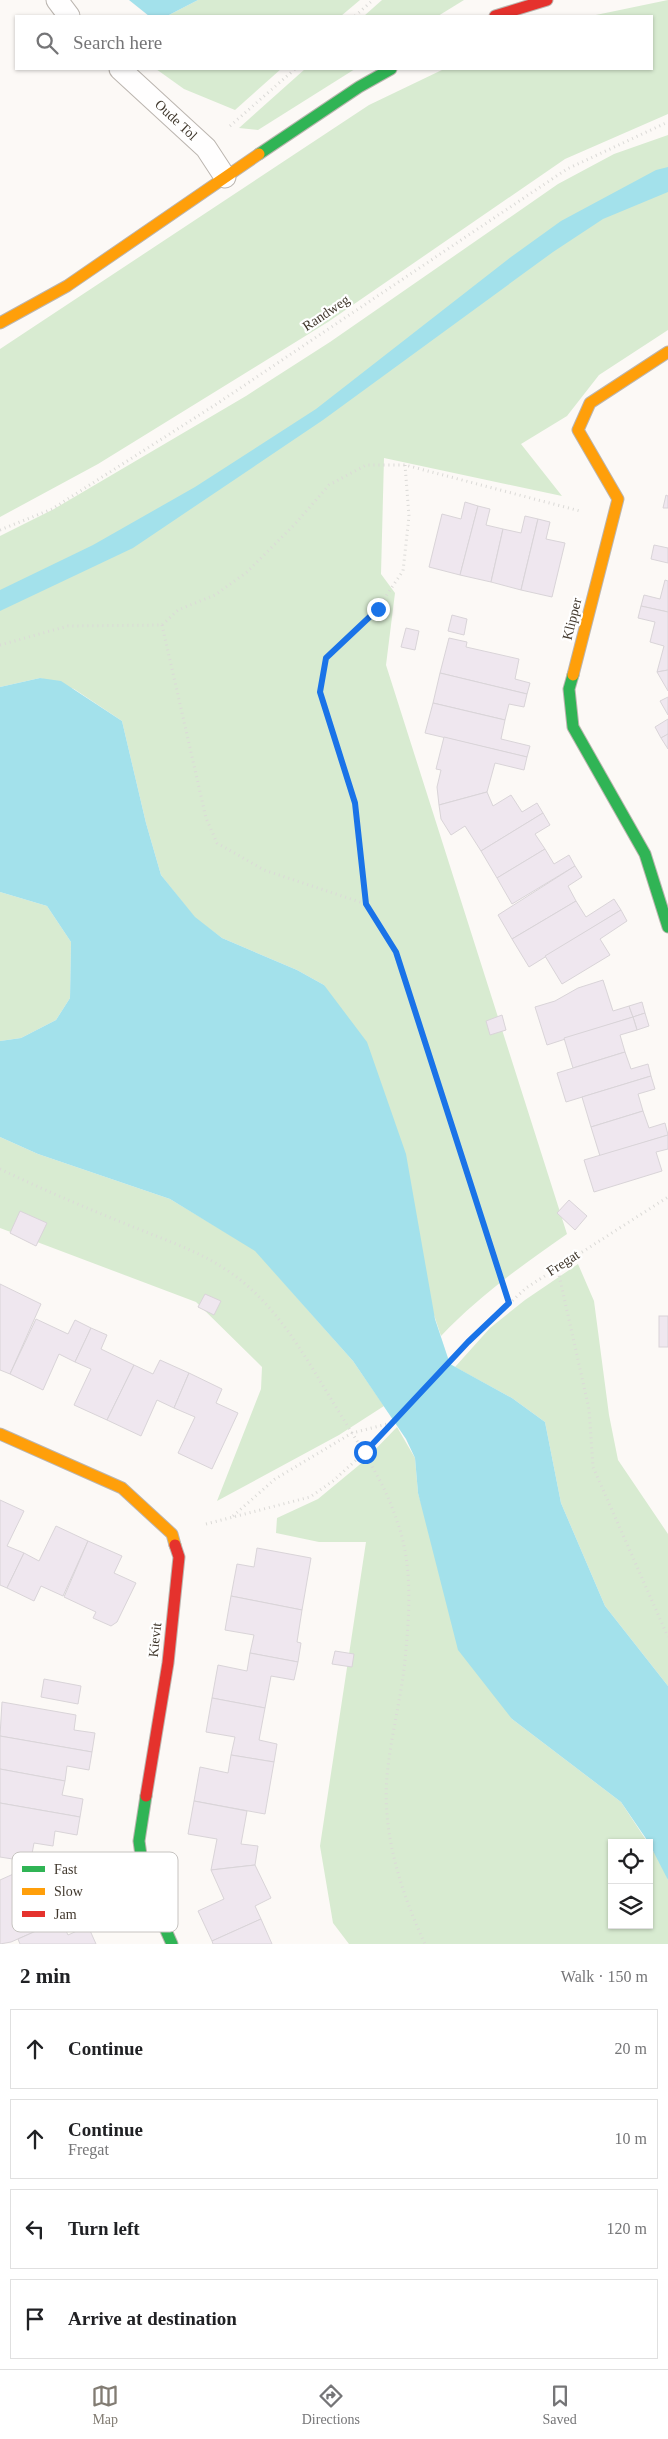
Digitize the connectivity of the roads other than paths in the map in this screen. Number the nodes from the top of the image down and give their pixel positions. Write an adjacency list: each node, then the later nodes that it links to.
1 (57, 0): 3 (lane)
2 (547, 0): 4 (street)
3 (68, 15)
4 (498, 15)
5 (121, 70): 7 (lane, Oude Tol)
6 (389, 70): 7 (street)
7 (225, 177): 8 (street)
8 (0, 323)
9 (668, 352): 10 (street, Klipper)
10 (668, 927)
11 (0, 1434): 12 (street, Kievit)
12 (141, 1852)
13 (167, 1932): 14 (street, Kievit)
14 (172, 1944)

